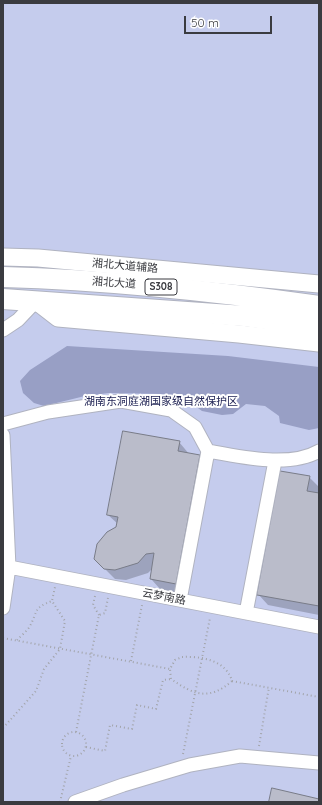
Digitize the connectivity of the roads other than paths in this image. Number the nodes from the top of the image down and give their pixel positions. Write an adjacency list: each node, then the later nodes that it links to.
1 (3, 257): 3 (main road, 湘北大道辅路)
2 (3, 277): 6 (highway, 湘北大道 / S308)
3 (319, 284)
4 (3, 299): 5 (highway, S308)
5 (36, 301): 8 (lane); 9 (highway, S308); 11 (main road)
6 (319, 306)
7 (3, 319): 8 (lane)
8 (18, 320): 10 (lane)
9 (319, 326)
10 (3, 330)
11 (319, 344)
12 (3, 424): 14 (lane)
13 (3, 435): 17 (lane)
14 (208, 451): 16 (lane); 18 (lane)
15 (319, 451): 16 (lane)
16 (276, 461): 20 (lane)
17 (9, 567): 18 (lane, 云梦南路); 19 (lane)
18 (180, 600): 20 (lane, 云梦南路)
19 (3, 608)
20 (246, 613): 21 (lane, 云梦南路)
21 (319, 627)
22 (319, 763): 23 (lane)
23 (74, 802)

